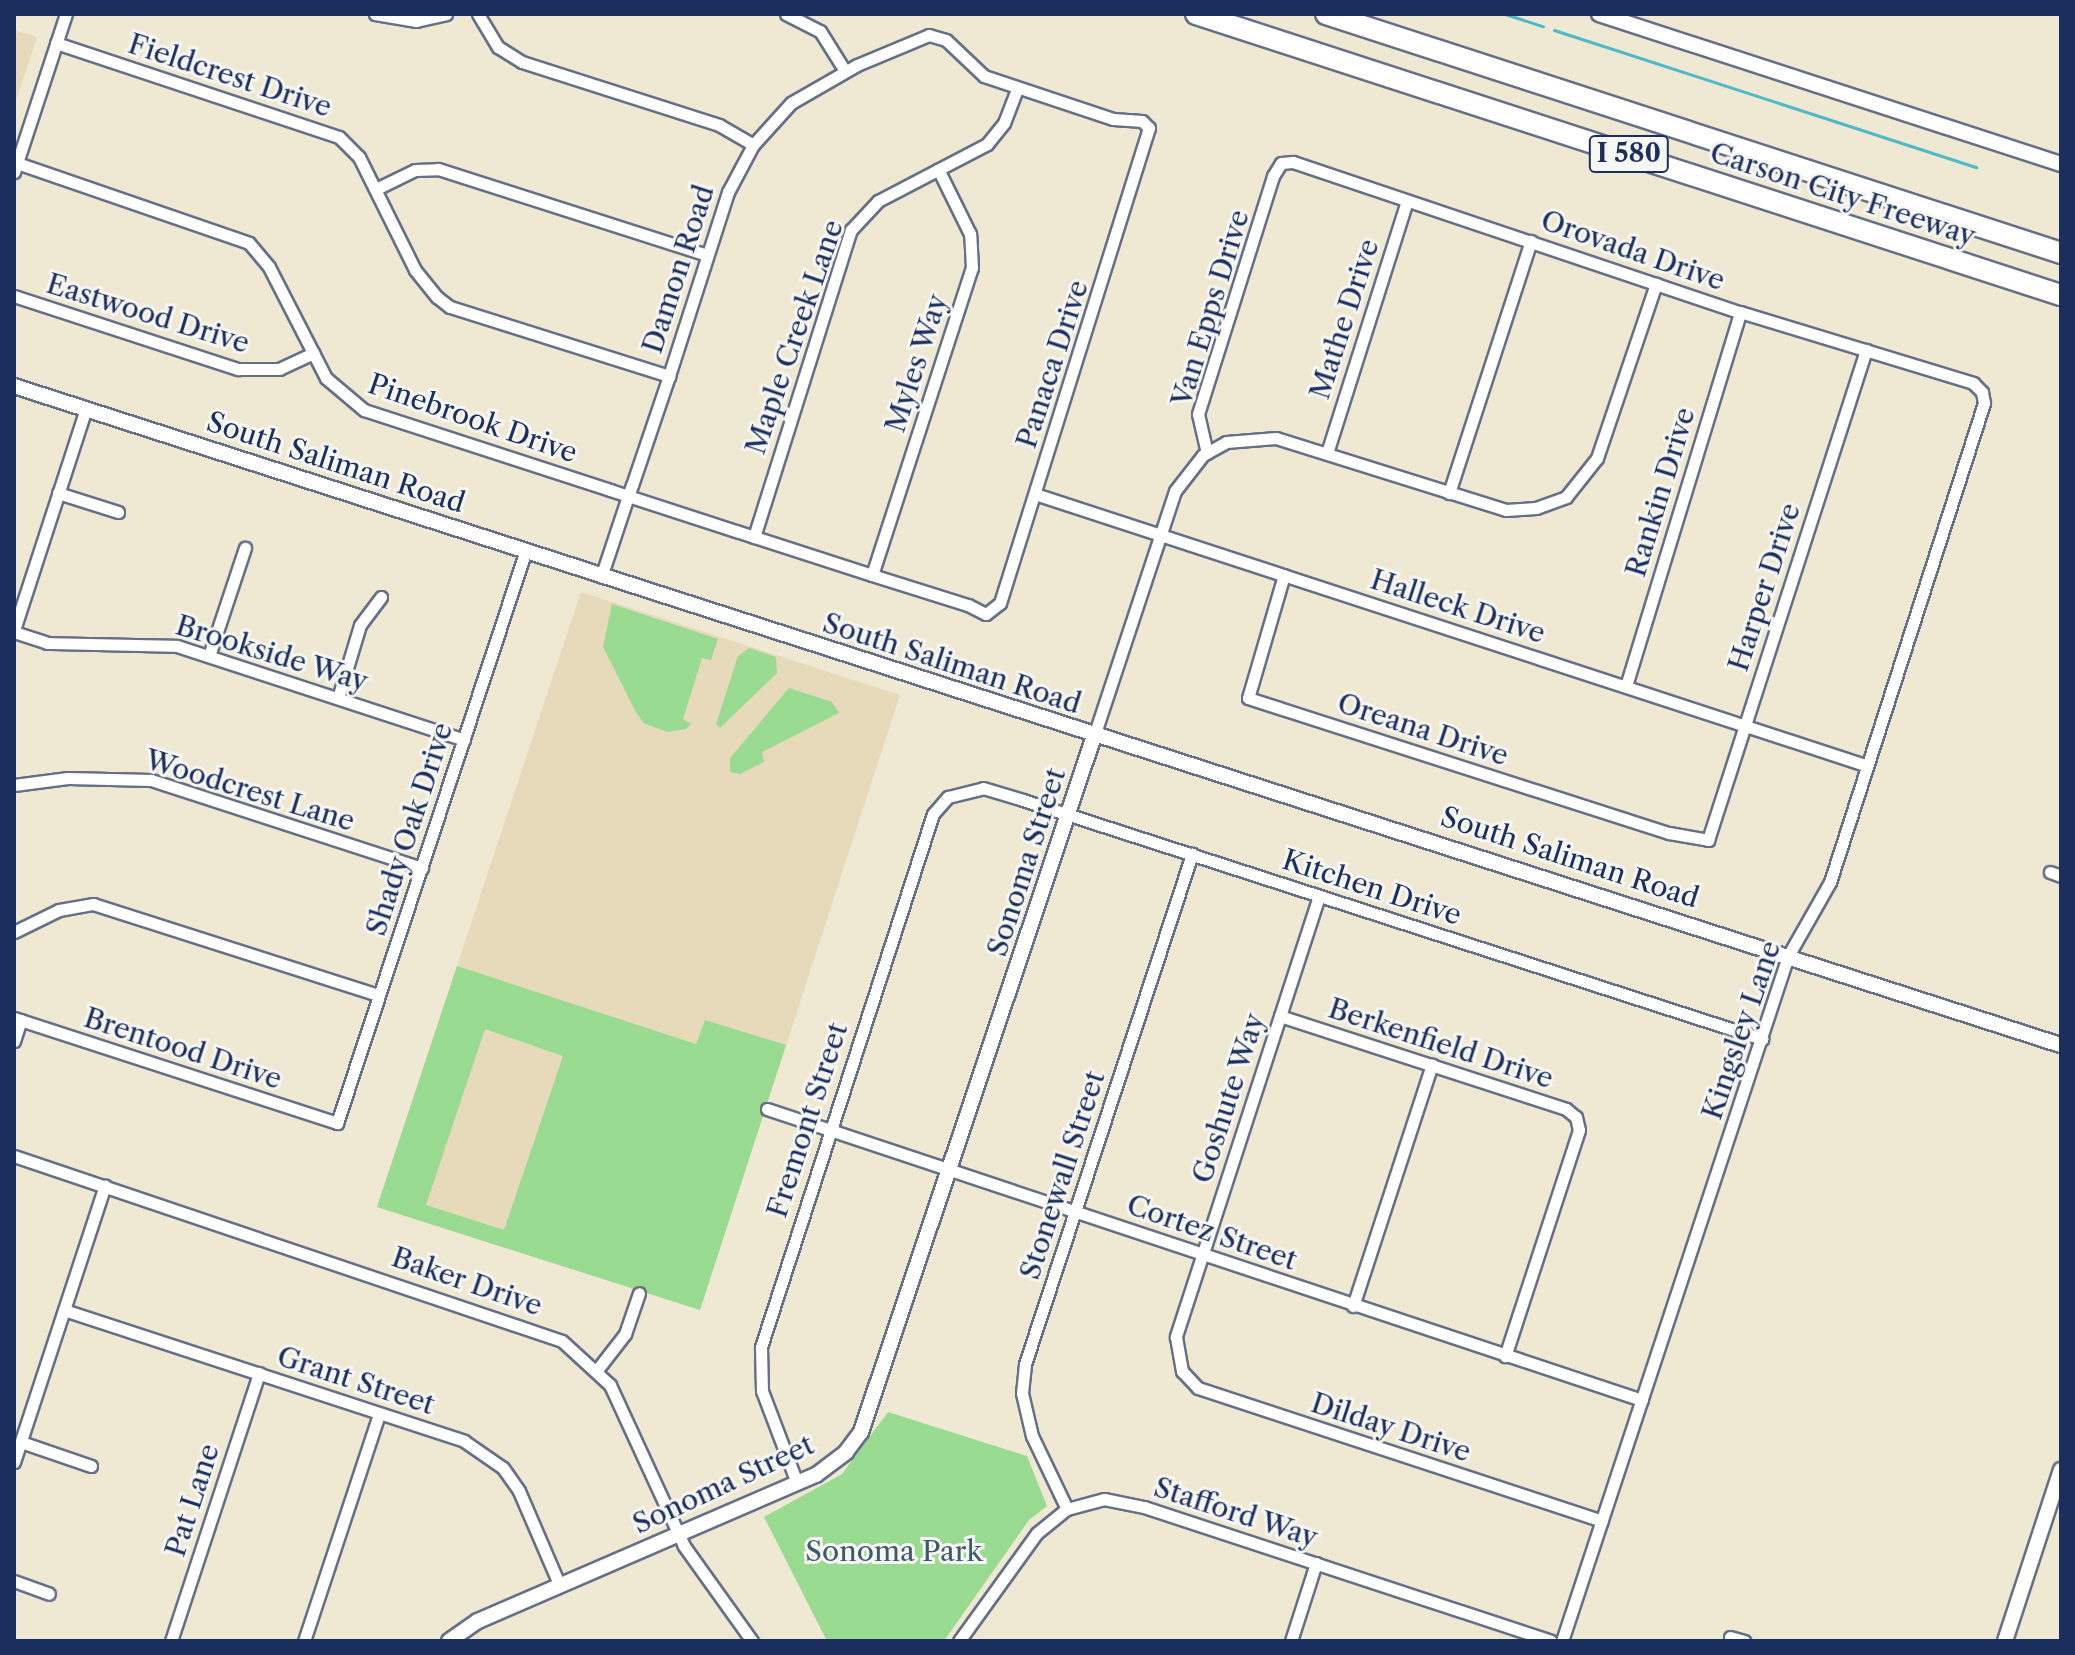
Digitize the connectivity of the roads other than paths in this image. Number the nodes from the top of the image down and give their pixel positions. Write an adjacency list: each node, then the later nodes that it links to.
1 (66, 14): 9 (street)
2 (375, 14): 3 (street)
3 (446, 14)
4 (478, 14): 12 (street)
5 (786, 14): 10 (street)
6 (1196, 14): 23 (highway, Carson City Freeway / I 580)
7 (1326, 14): 20 (highway, Carson City Freeway / I 580)
8 (1599, 14): 13 (street)
9 (56, 43): 14 (street); 17 (street, Fieldcrest Drive)
10 (845, 71): 11 (street, Damon Road); 12 (street, Damon Road)
11 (1017, 89): 15 (street, Maple Creek Lane); 36 (street, Panaca Drive)
12 (753, 145): 21 (street, Damon Road)
13 (2061, 164)
14 (15, 168): 27 (street, Pinebrook Drive)
15 (938, 169): 40 (street, Maple Creek Lane); 43 (street, Myles Way)
16 (1273, 176): 18 (street, Orovada Drive); 32 (street, Van Epps Drive)
17 (376, 189): 21 (street); 28 (street, Fieldcrest Drive)
18 (1407, 201): 19 (street, Orovada Drive); 33 (street, Mathe Drive)
19 (1531, 241): 22 (street, Orovada Drive); 35 (street)
20 (2061, 253)
21 (707, 255): 28 (street, Damon Road)
22 (1656, 284): 25 (street, Orovada Drive); 35 (street, Sonoma Street)
23 (2061, 295)
24 (14, 296): 27 (street, Eastwood Drive)
25 (1740, 312): 26 (street, Orovada Drive); 50 (street, Rankin Drive)
26 (1866, 350): 30 (street, Orovada Drive); 52 (street, Harper Drive)
27 (313, 353): 37 (street, Pinebrook Drive)
28 (669, 376): 37 (street, Damon Road)
29 (14, 386): 31 (street, South Saliman Road)
30 (1982, 392): 55 (street, Kingsley Lane)
31 (86, 408): 34 (street); 42 (street, South Saliman Road)
32 (1207, 453): 33 (street, Sonoma Street); 39 (street, Sonoma Street)
33 (1327, 453): 35 (street, Sonoma Street)
34 (58, 493): 38 (street); 48 (street)
35 (1449, 493)
36 (1035, 494): 39 (street, Halleck Drive); 47 (street, Panaca Drive)
37 (628, 496): 40 (street, Pinebrook Drive); 45 (street, Damon Road)
38 (118, 512)
39 (1160, 535): 44 (street, Halleck Drive); 53 (street, Sonoma Street)
40 (754, 537): 43 (street, Pinebrook Drive)
41 (245, 548): 49 (street)
42 (526, 550): 45 (street, South Saliman Road); 54 (street, Shady Oak Drive)
43 (872, 575): 47 (street, Pinebrook Drive)
44 (1284, 575): 50 (street, Halleck Drive); 59 (street, Oreana Drive)
45 (601, 577): 53 (street, South Saliman Road)
46 (381, 597): 51 (street)
47 (993, 611)
48 (14, 631): 49 (street, Brookside Way)
49 (209, 656): 51 (street, Brookside Way)
50 (1626, 686): 52 (street, Halleck Drive)
51 (338, 698): 54 (street, Brookside Way)
52 (1744, 726): 55 (street, Halleck Drive); 59 (street, Harper Drive)
53 (1094, 736): 58 (street, Sonoma Street); 64 (street, South Saliman Road)
54 (464, 740): 61 (street, Shady Oak Drive)
55 (1865, 765): 64 (street, Kingsley Lane)
56 (14, 785): 61 (street, Woodcrest Lane)
57 (966, 789): 58 (street, Kitchen Drive); 74 (street, Fremont Street)
58 (1069, 815): 60 (street, Kitchen Drive); 76 (street, Sonoma Street)
59 (1708, 840)
60 (1192, 854): 62 (street, Kitchen Drive); 78 (street, Stonewall Street)
61 (422, 868): 65 (street, Shady Oak Drive)
62 (1319, 896): 66 (street, Goshute Way); 68 (street, Kitchen Drive)
63 (14, 932): 65 (street)
64 (1788, 956): 68 (street, Kingsley Lane); 70 (street, South Saliman Road)
65 (379, 995): 73 (street, Shady Oak Drive)
66 (1280, 1016): 71 (street, Berkenfield Drive); 79 (street, Goshute Way)
67 (17, 1019): 69 (street); 73 (street, Brentood Drive)
68 (1762, 1039): 87 (street, Kingsley Lane)
69 (14, 1041)
70 (2061, 1045)
71 (1432, 1065): 81 (street); 83 (street, Berkenfield Drive)
72 (767, 1109): 74 (street, Cortez Street)
73 (337, 1123)
74 (829, 1129): 76 (street, Cortez Street); 93 (street, Fremont Street)
75 (14, 1156): 77 (street, Baker Drive)
76 (952, 1169): 78 (street, Cortez Street); 93 (street, Sonoma Street)
77 (105, 1186): 82 (street); 85 (street, Baker Drive)
78 (1075, 1210): 79 (street, Cortez Street); 94 (street, Stonewall Street)
79 (1202, 1255): 81 (street, Cortez Street); 84 (street, Goshute Way)
80 (639, 1293): 85 (street)
81 (1353, 1306): 83 (street, Cortez Street)
82 (64, 1310): 86 (street, Grant Street); 89 (street)
83 (1505, 1356): 87 (street, Cortez Street)
84 (1178, 1361): 95 (street, Dilday Drive)
85 (597, 1370): 96 (street, Baker Drive)
86 (259, 1373): 88 (street, Grant Street); 102 (street, Pat Lane)
87 (1642, 1400): 95 (street, Kingsley Lane)
88 (379, 1414): 99 (street, Grant Street); 103 (street)
89 (21, 1442): 90 (street); 91 (street)
90 (14, 1462)
91 (91, 1466)
92 (2061, 1470): 111 (street)
93 (797, 1483): 96 (street, Sonoma Street)
94 (1067, 1509): 97 (street, Stafford Way); 106 (street, Stafford Way)
95 (1602, 1521): 109 (street, Kingsley Lane)
96 (678, 1535): 99 (street, Sonoma Street); 105 (street, Baker Drive)
97 (1316, 1563): 107 (street); 108 (street, Stafford Way)
98 (14, 1581): 100 (street)
99 (560, 1586): 104 (street, Sonoma Street)
100 (49, 1594)
101 (1730, 1637): 110 (street)
102 (171, 1641)
103 (304, 1641)
104 (449, 1641)
105 (752, 1641)
106 (959, 1641)
107 (1291, 1641)
108 (1551, 1641)
109 (1562, 1641)
110 (1744, 1641)
111 (2005, 1641)

